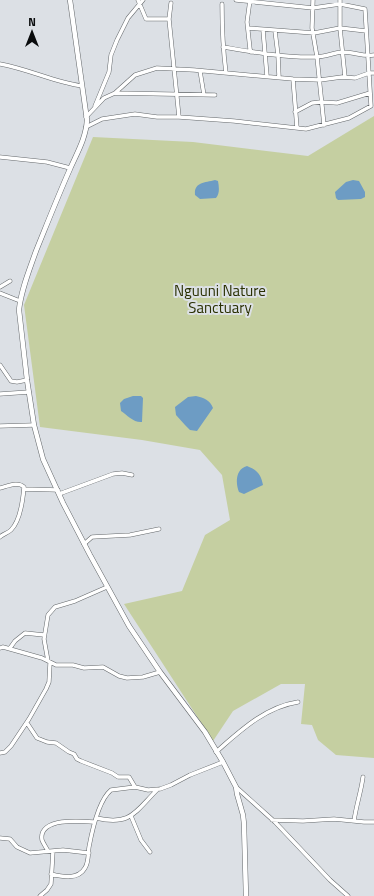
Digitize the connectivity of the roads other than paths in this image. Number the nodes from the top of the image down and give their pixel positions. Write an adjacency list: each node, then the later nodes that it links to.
1 (70, 0): 38 (main road)
2 (138, 0): 10 (street)
3 (143, 0): 10 (street)
4 (236, 0): 6 (street)
5 (313, 0): 11 (street)
6 (249, 1): 11 (street); 13 (street)
7 (340, 2): 11 (street); 14 (street); 17 (street)
8 (171, 3): 12 (street)
9 (222, 4): 19 (street)
10 (139, 5): 12 (street); 45 (street)
11 (313, 8): 18 (street)
12 (169, 19): 28 (street)
13 (248, 28): 15 (street); 20 (street)
14 (340, 28): 17 (street); 18 (street); 21 (street)
15 (263, 30): 16 (street); 22 (street)
16 (275, 31): 18 (street); 23 (street)
17 (366, 31): 25 (street)
18 (314, 33): 26 (street)
19 (223, 47): 20 (street); 30 (street)
20 (251, 52): 22 (street)
21 (343, 52): 25 (street); 26 (street); 34 (street)
22 (266, 54): 23 (street); 33 (street)
23 (278, 55): 26 (street); 35 (street)
24 (374, 55): 25 (street)
25 (368, 56): 31 (street)
26 (317, 57): 37 (street)
27 (0, 64): 38 (street)
28 (174, 69): 29 (street); 40 (street); 41 (street)
29 (200, 71): 30 (street); 42 (street)
30 (226, 73): 33 (street)
31 (369, 73): 32 (street); 34 (street); 39 (street)
32 (374, 73)
33 (267, 76): 35 (street)
34 (345, 76): 37 (street)
35 (279, 77): 36 (street)
36 (293, 79): 37 (street); 46 (street)
37 (320, 80): 44 (street)
38 (82, 86): 47 (main road)
39 (370, 92): 44 (street); 49 (street)
40 (115, 93): 41 (street); 45 (street)
41 (178, 93): 42 (street); 48 (street)
42 (204, 95): 43 (street)
43 (215, 95)
44 (322, 102): 46 (street); 49 (street)
45 (94, 108): 47 (street)
46 (295, 112): 51 (street)
47 (86, 117): 50 (main road)
48 (179, 117): 50 (street); 51 (street)
49 (324, 125): 51 (street)
50 (86, 127): 53 (main road)
51 (298, 128)
52 (0, 157): 53 (street)
53 (70, 168): 57 (main road)
54 (10, 282): 55 (street)
55 (0, 287)
56 (0, 293): 57 (street)
57 (20, 301): 59 (main road)
58 (0, 365): 59 (street)
59 (27, 380): 60 (main road)
60 (28, 392): 61 (street); 62 (main road)
61 (0, 394)
62 (34, 425): 63 (street); 67 (main road)
63 (0, 426)
64 (132, 475): 67 (street)
65 (0, 488): 66 (street)
66 (24, 489): 67 (street); 69 (street)
67 (59, 492): 70 (main road)
68 (159, 529): 70 (street)
69 (0, 538)
70 (84, 544): 71 (main road)
71 (106, 586): 72 (street); 76 (main road)
72 (44, 635): 74 (street); 75 (street)
73 (1, 647): 74 (street)
74 (10, 648): 75 (street)
75 (49, 662): 76 (street); 78 (street)
76 (160, 672): 79 (main road)
77 (298, 702): 79 (street)
78 (27, 723): 80 (street); 83 (street)
79 (216, 752): 81 (main road)
80 (0, 754)
81 (223, 762): 84 (main road); 85 (street)
82 (363, 777): 89 (street)
83 (135, 787): 85 (street); 87 (street)
84 (236, 787): 88 (street); 98 (main road)
85 (157, 789): 86 (street)
86 (131, 816): 87 (street); 95 (street)
87 (95, 820): 92 (street); 94 (street)
88 (272, 820): 89 (street); 99 (street)
89 (354, 821): 90 (street)
90 (374, 822)
91 (0, 838): 92 (street)
92 (48, 851): 93 (street)
93 (53, 851): 94 (street); 96 (street)
94 (89, 852): 96 (street)
95 (150, 852)
96 (51, 874): 97 (street)
97 (40, 896)
98 (246, 896)
99 (348, 896)

